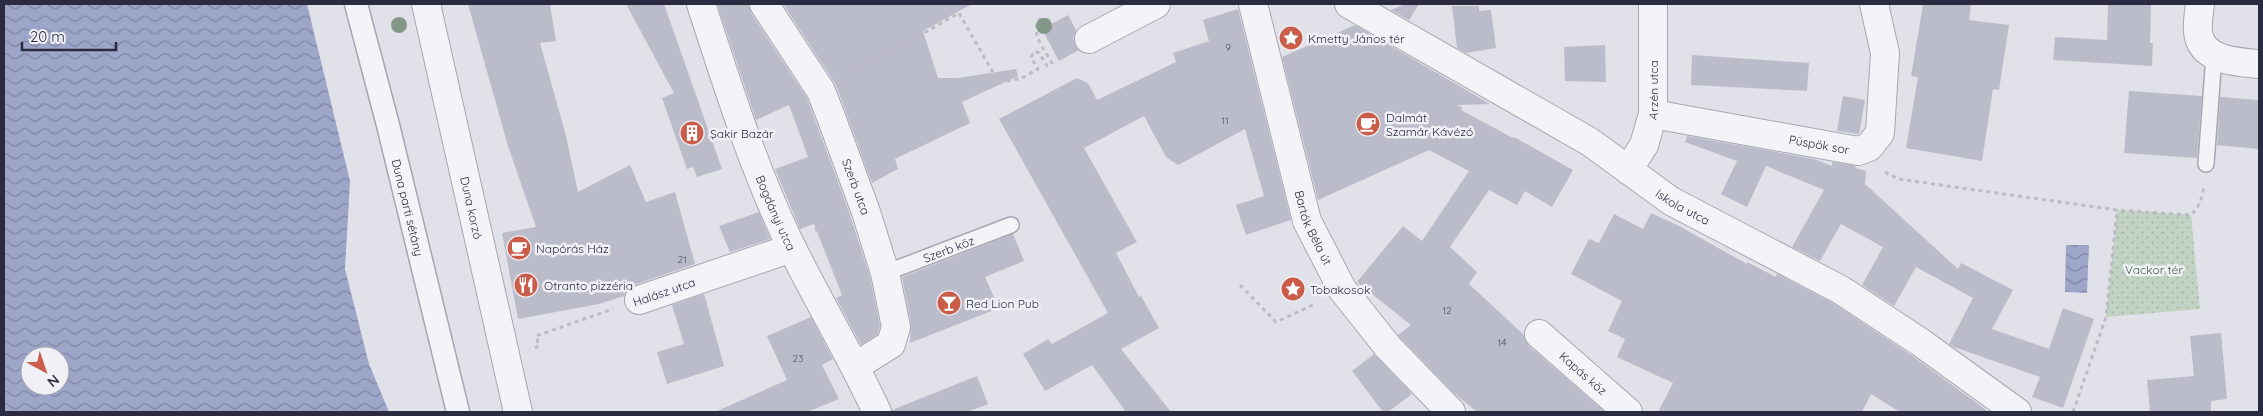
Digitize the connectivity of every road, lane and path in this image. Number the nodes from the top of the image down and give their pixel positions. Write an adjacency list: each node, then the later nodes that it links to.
1 (356, 4): 32 (street, Duna parti sétány)
2 (426, 4): 33 (street, Duna korzó)
3 (701, 4): 23 (street, Bogdányi utca)
4 (764, 4): 15 (street, Szerb utca)
5 (1156, 4): 12 (street)
6 (1253, 4): 30 (street, Bartók Béla út)
7 (1349, 4): 19 (street, Iskola utca)
8 (1653, 4): 16 (street, Arzén utca)
9 (1874, 4): 17 (street)
10 (2200, 4): 13 (street)
11 (1053, 23): 15 (path)
12 (1090, 39)
13 (2214, 56): 14 (street); 18 (lane)
14 (2259, 64)
15 (821, 91): 21 (street, Szerb utca)
16 (1653, 114): 17 (street, Püspök sor); 19 (street, Arzén utca)
17 (1869, 147): 20 (path)
18 (2206, 164): 20 (path)
19 (1628, 170): 38 (street, Iskola utca)
20 (2117, 210): 39 (path)
21 (866, 212): 23 (path); 24 (street, Szerb utca)
22 (1011, 225): 24 (lane, Szerb köz)
23 (790, 244): 26 (street, Halász utca); 31 (street, Bogdányi utca)
24 (885, 273): 31 (street, Szerb utca)
25 (1240, 285): 27 (path)
26 (639, 300): 29 (path, Halász utca)
27 (1307, 309)
28 (1539, 334): 37 (street, Kapás köz)
29 (536, 336)
30 (1388, 347): 35 (street); 36 (street, Bartók Béla út)
31 (856, 366): 34 (street, Bogdányi utca)
32 (458, 412)
33 (518, 412)
34 (877, 412)
35 (1428, 412)
36 (1451, 412)
37 (1628, 412)
38 (2017, 412)
39 (2073, 412)

